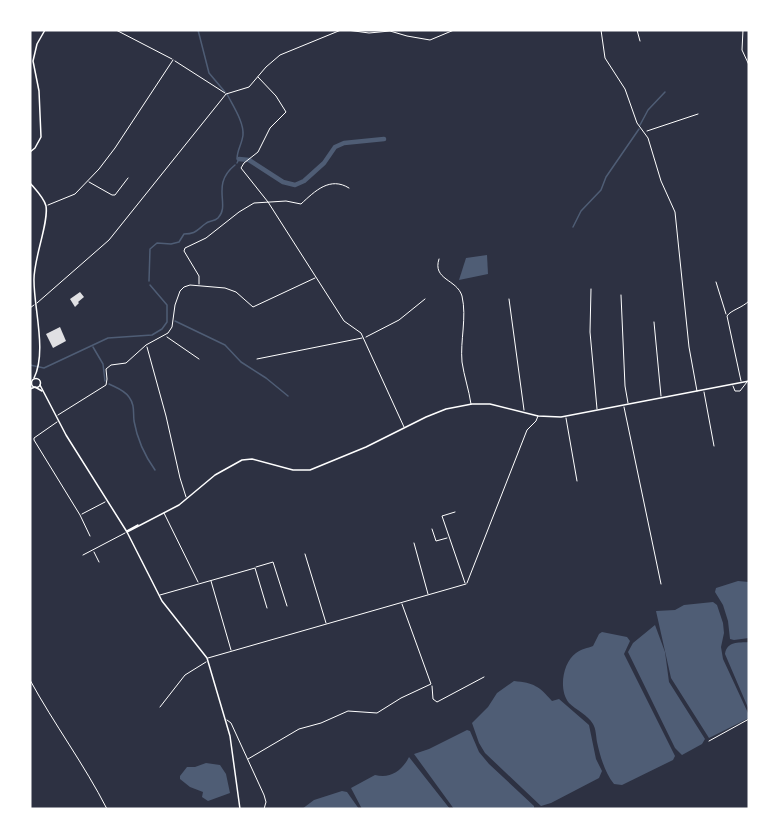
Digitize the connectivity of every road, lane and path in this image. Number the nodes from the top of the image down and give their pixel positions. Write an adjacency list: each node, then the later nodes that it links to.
1 (45, 30): 16 (street)
2 (116, 30): 10 (street)
3 (341, 30): 12 (street)
4 (347, 30): 5 (street)
5 (454, 30)
6 (601, 30): 15 (street)
7 (636, 30): 9 (street)
8 (743, 30): 11 (street)
9 (640, 40)
10 (173, 60): 13 (street); 18 (street)
11 (749, 65)
12 (258, 77): 13 (street); 21 (street)
13 (226, 94): 34 (street)
14 (698, 114): 15 (street)
15 (645, 132): 54 (street)
16 (30, 152)
17 (128, 178): 18 (street)
18 (88, 181): 22 (street)
19 (30, 183): 22 (street)
20 (349, 188): 21 (street)
21 (268, 202): 24 (street); 28 (street)
22 (46, 206): 27 (street)
23 (439, 259): 57 (street)
24 (317, 278): 28 (street); 39 (street)
25 (716, 282): 36 (street)
26 (30, 285): 27 (street)
27 (34, 286): 34 (street)
28 (199, 286): 38 (street)
29 (591, 289): 60 (street)
30 (621, 295): 59 (street)
31 (425, 299): 39 (path)
32 (508, 299): 61 (street)
33 (749, 301): 36 (street)
34 (36, 303): 35 (street); 43 (street)
35 (30, 308)
36 (727, 316): 47 (street)
37 (654, 322): 56 (street)
38 (165, 336): 40 (street); 41 (street)
39 (363, 338): 42 (street); 66 (street)
40 (146, 345): 62 (street); 69 (street)
41 (199, 359)
42 (257, 359)
43 (38, 369): 44 (street); 45 (street)
44 (34, 378): 45 (street); 48 (street)
45 (39, 380): 50 (street)
46 (748, 381): 47 (street); 49 (street)
47 (741, 383): 49 (street)
48 (31, 384): 51 (street)
49 (732, 384): 53 (street)
50 (40, 385): 51 (street); 55 (street)
51 (35, 387): 52 (street); 55 (street)
52 (30, 389)
53 (703, 390): 54 (street); 67 (street)
54 (697, 392): 56 (street)
55 (46, 397): 62 (street)
56 (662, 398): 59 (street)
57 (471, 404): 61 (street); 66 (street)
58 (624, 405): 59 (street); 60 (street); 88 (street)
59 (628, 405)
60 (597, 411): 64 (street)
61 (525, 413): 63 (street)
62 (57, 416): 65 (street)
63 (538, 416): 64 (street); 87 (street)
64 (566, 416): 68 (street)
65 (59, 421): 70 (street); 73 (street)
66 (404, 427): 69 (street)
67 (714, 446)
68 (578, 481)
69 (187, 499): 72 (street)
70 (107, 501): 73 (street); 74 (street)
71 (455, 512): 78 (street)
72 (164, 513): 76 (street); 86 (street)
73 (80, 515): 77 (street)
74 (122, 524): 76 (street); 76 (street)
75 (432, 529): 78 (street)
76 (128, 531): 80 (street); 89 (street)
77 (90, 536)
78 (449, 538): 87 (street)
79 (414, 543): 90 (street)
80 (93, 550): 82 (street); 83 (street)
81 (305, 554): 94 (street)
82 (83, 555)
83 (99, 562)
84 (255, 568): 85 (street); 92 (street); 93 (street)
85 (211, 581): 86 (street); 95 (street)
86 (199, 584): 89 (street)
87 (466, 584): 90 (street)
88 (661, 584)
89 (159, 595): 96 (street)
90 (429, 596): 91 (street)
91 (402, 604): 94 (street); 99 (street)
92 (287, 606)
93 (267, 608)
94 (326, 625): 95 (street)
95 (231, 651): 96 (street)
96 (208, 660): 100 (street); 101 (street)
97 (484, 677): 99 (street)
98 (30, 680): 105 (path)
99 (431, 684): 104 (street)
100 (160, 707)
101 (225, 718): 104 (street); 106 (street)
102 (749, 719): 103 (path)
103 (709, 741)
104 (248, 759): 107 (street)
105 (107, 809)
106 (240, 809)
107 (264, 809)

